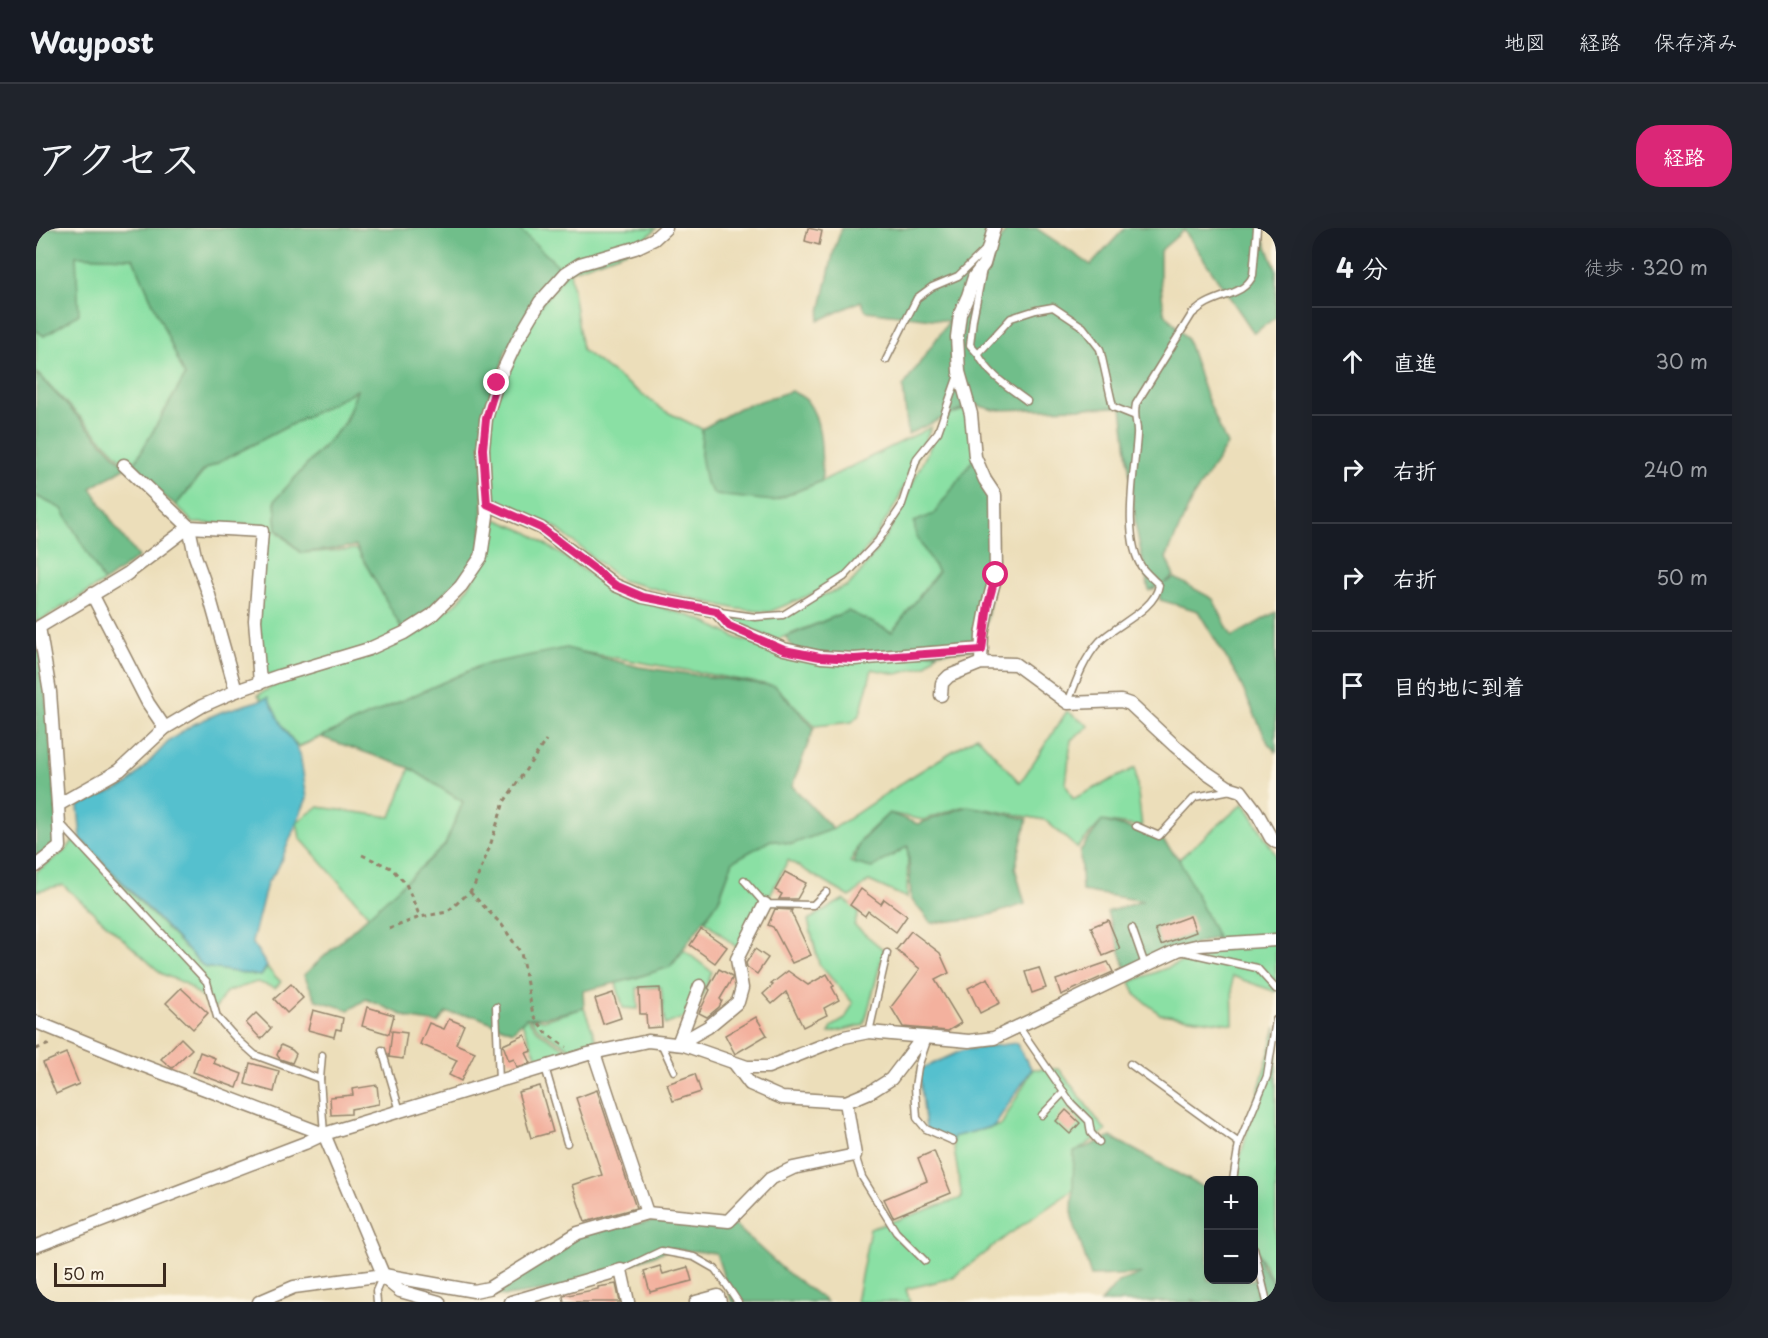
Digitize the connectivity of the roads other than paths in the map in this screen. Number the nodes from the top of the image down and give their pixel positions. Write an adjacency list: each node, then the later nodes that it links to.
1 (666, 228): 12 (street)
2 (994, 228): 4 (street)
3 (1257, 228): 10 (lane)
4 (989, 246): 5 (street); 7 (lane)
5 (984, 264): 6 (lane); 8 (street)
6 (978, 354): 9 (lane); 10 (lane)
7 (886, 360)
8 (959, 372): 15 (lane); 17 (street)
9 (1027, 401)
10 (1133, 415): 22 (lane)
11 (124, 465): 13 (street)
12 (487, 504): 15 (street); 19 (street)
13 (189, 527): 14 (street); 19 (street); 20 (street)
14 (92, 594): 16 (street); 23 (street)
15 (716, 611): 17 (street)
16 (37, 628): 25 (street)
17 (982, 650): 18 (street)
18 (981, 663): 21 (street); 22 (street)
19 (260, 683): 20 (street)
20 (236, 691): 23 (street)
21 (941, 695)
22 (1068, 703): 24 (street)
23 (165, 728): 25 (street)
24 (1235, 789): 27 (lane); 28 (street)
25 (58, 805): 26 (street)
26 (59, 821): 29 (street); 55 (lane)
27 (1136, 826)
28 (1276, 842)
29 (36, 866)
30 (744, 880): 32 (lane)
31 (826, 892): 32 (lane)
32 (765, 904): 47 (street)
33 (1132, 928): 37 (lane)
34 (1276, 940): 35 (street)
35 (1178, 950): 37 (street); 39 (lane)
36 (887, 953): 44 (lane)
37 (1145, 966): 43 (street)
38 (700, 986): 47 (street)
39 (1276, 989)
40 (496, 1007): 56 (lane)
41 (1276, 1020): 65 (lane)
42 (36, 1022): 61 (street)
43 (1018, 1026): 45 (street); 57 (lane)
44 (869, 1032): 45 (street); 51 (street)
45 (926, 1037): 58 (street); 62 (lane)
46 (660, 1043): 47 (street); 49 (street); 54 (lane)
47 (678, 1044): 51 (street)
48 (382, 1050): 59 (lane)
49 (594, 1053): 53 (street); 68 (street)
50 (322, 1055): 55 (lane)
51 (734, 1063): 58 (street)
52 (1130, 1064): 65 (lane)
53 (545, 1067): 56 (street); 64 (lane)
54 (674, 1071)
55 (320, 1079): 61 (lane)
56 (499, 1081): 59 (street)
57 (1064, 1092): 60 (lane); 63 (lane)
58 (846, 1102): 66 (street)
59 (400, 1111): 61 (street)
60 (1042, 1115)
61 (324, 1134): 69 (street); 73 (street)
62 (953, 1140)
63 (1099, 1142)
64 (567, 1143)
65 (1239, 1143): 67 (lane)
66 (855, 1155): 68 (street); 70 (lane)
67 (1234, 1176)
68 (647, 1214): 73 (street)
69 (36, 1246)
70 (925, 1261)
71 (1258, 1265): 82 (lane)
72 (621, 1270): 77 (street); 78 (street); 81 (lane)
73 (384, 1275): 74 (street); 75 (lane); 76 (street)
74 (259, 1302)
75 (377, 1302)
76 (439, 1302)
77 (511, 1302)
78 (628, 1302)
79 (696, 1302): 80 (street)
80 (720, 1302)
81 (738, 1302)
82 (1267, 1302)

